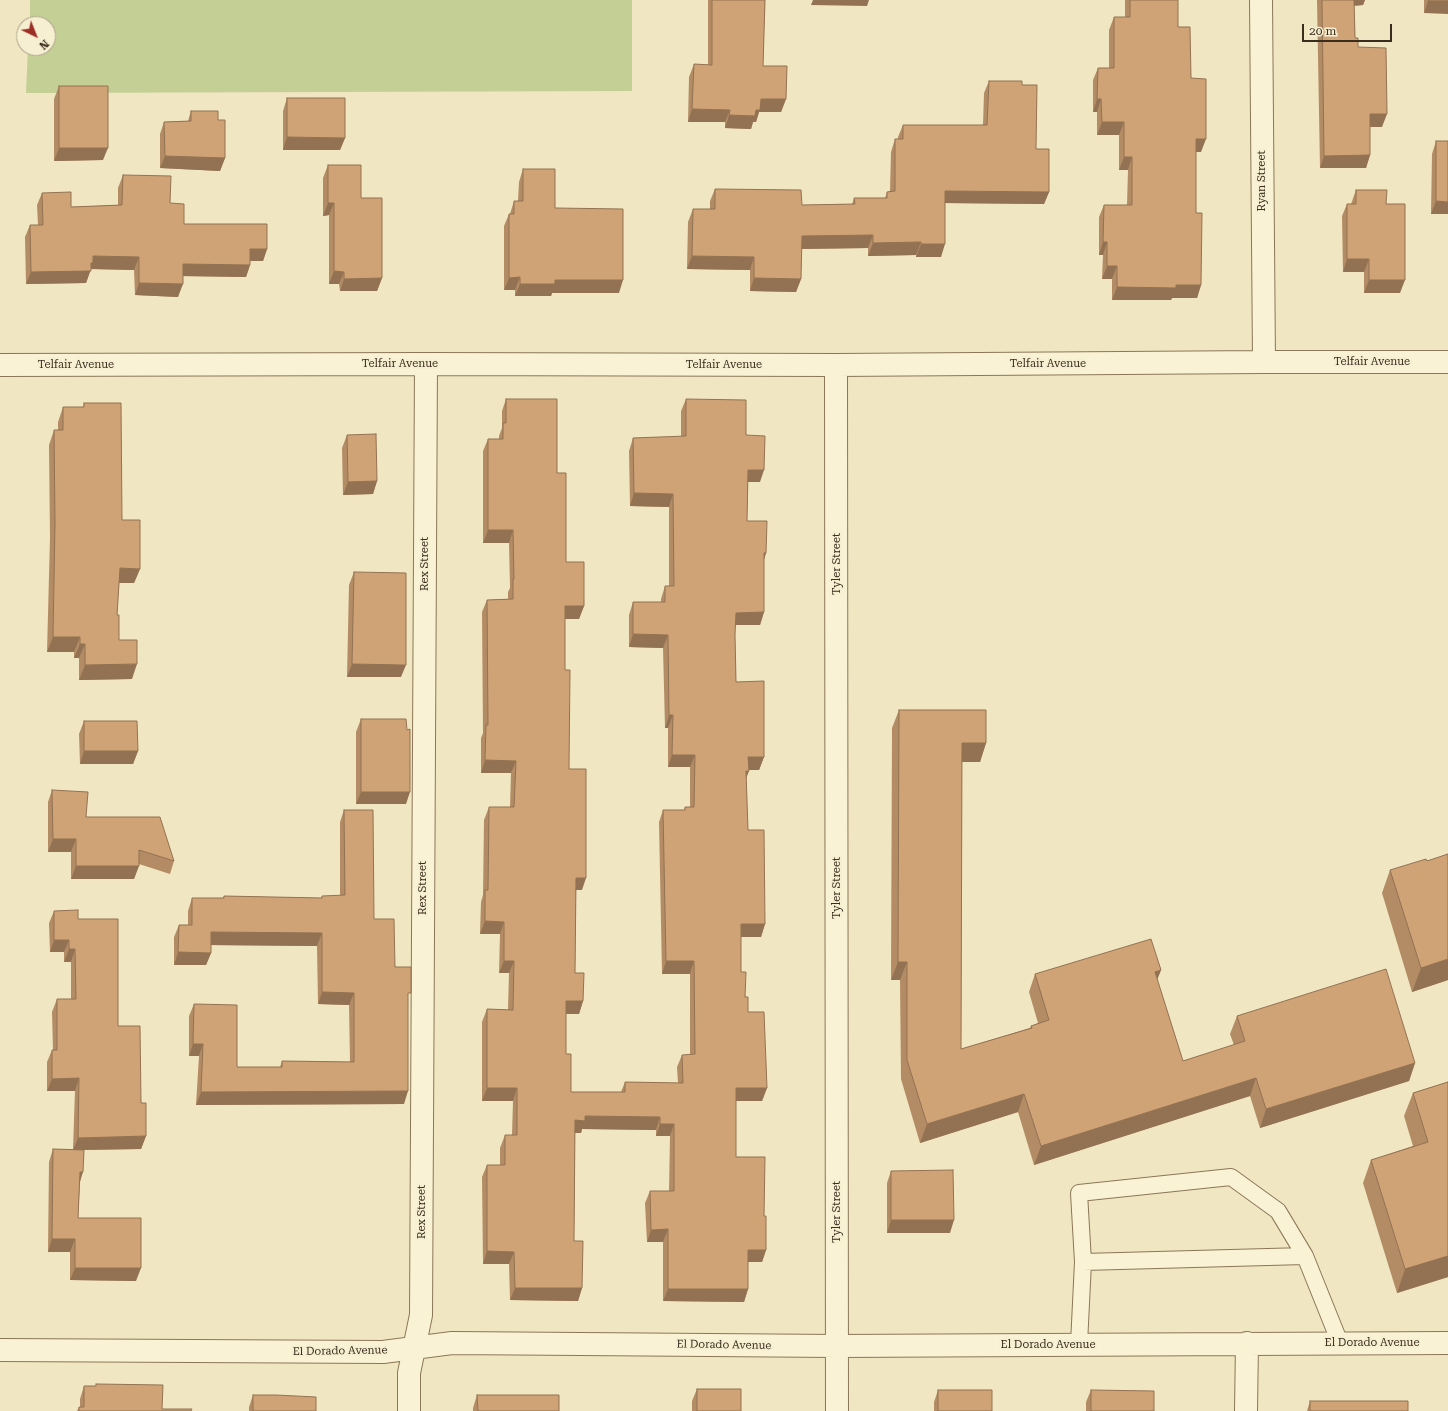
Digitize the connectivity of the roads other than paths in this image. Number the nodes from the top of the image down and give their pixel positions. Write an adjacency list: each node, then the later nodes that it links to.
1 (1261, 0): 2 (street, Ryan Street)
2 (1264, 362): 3 (street, Telfair Avenue); 6 (street, Telfair Avenue)
3 (1448, 362)
4 (426, 364): 5 (street, Telfair Avenue); 6 (street, Telfair Avenue); 14 (street, Rex Street)
5 (0, 365)
6 (836, 365): 13 (street, Tyler Street)
7 (1305, 1256): 8 (lane); 8 (lane); 10 (lane)
8 (1083, 1262): 12 (lane)
9 (1247, 1343): 10 (street, El Dorado Avenue); 12 (street, El Dorado Avenue); 18 (street)
10 (1340, 1343): 11 (street, El Dorado Avenue)
11 (1448, 1343)
12 (1079, 1344): 13 (street, El Dorado Avenue)
13 (837, 1346): 14 (street, El Dorado Avenue); 17 (street, Tyler Street)
14 (414, 1347): 15 (street, El Dorado Avenue); 16 (street, Rex Street)
15 (0, 1350)
16 (409, 1411)
17 (837, 1411)
18 (1246, 1411)

